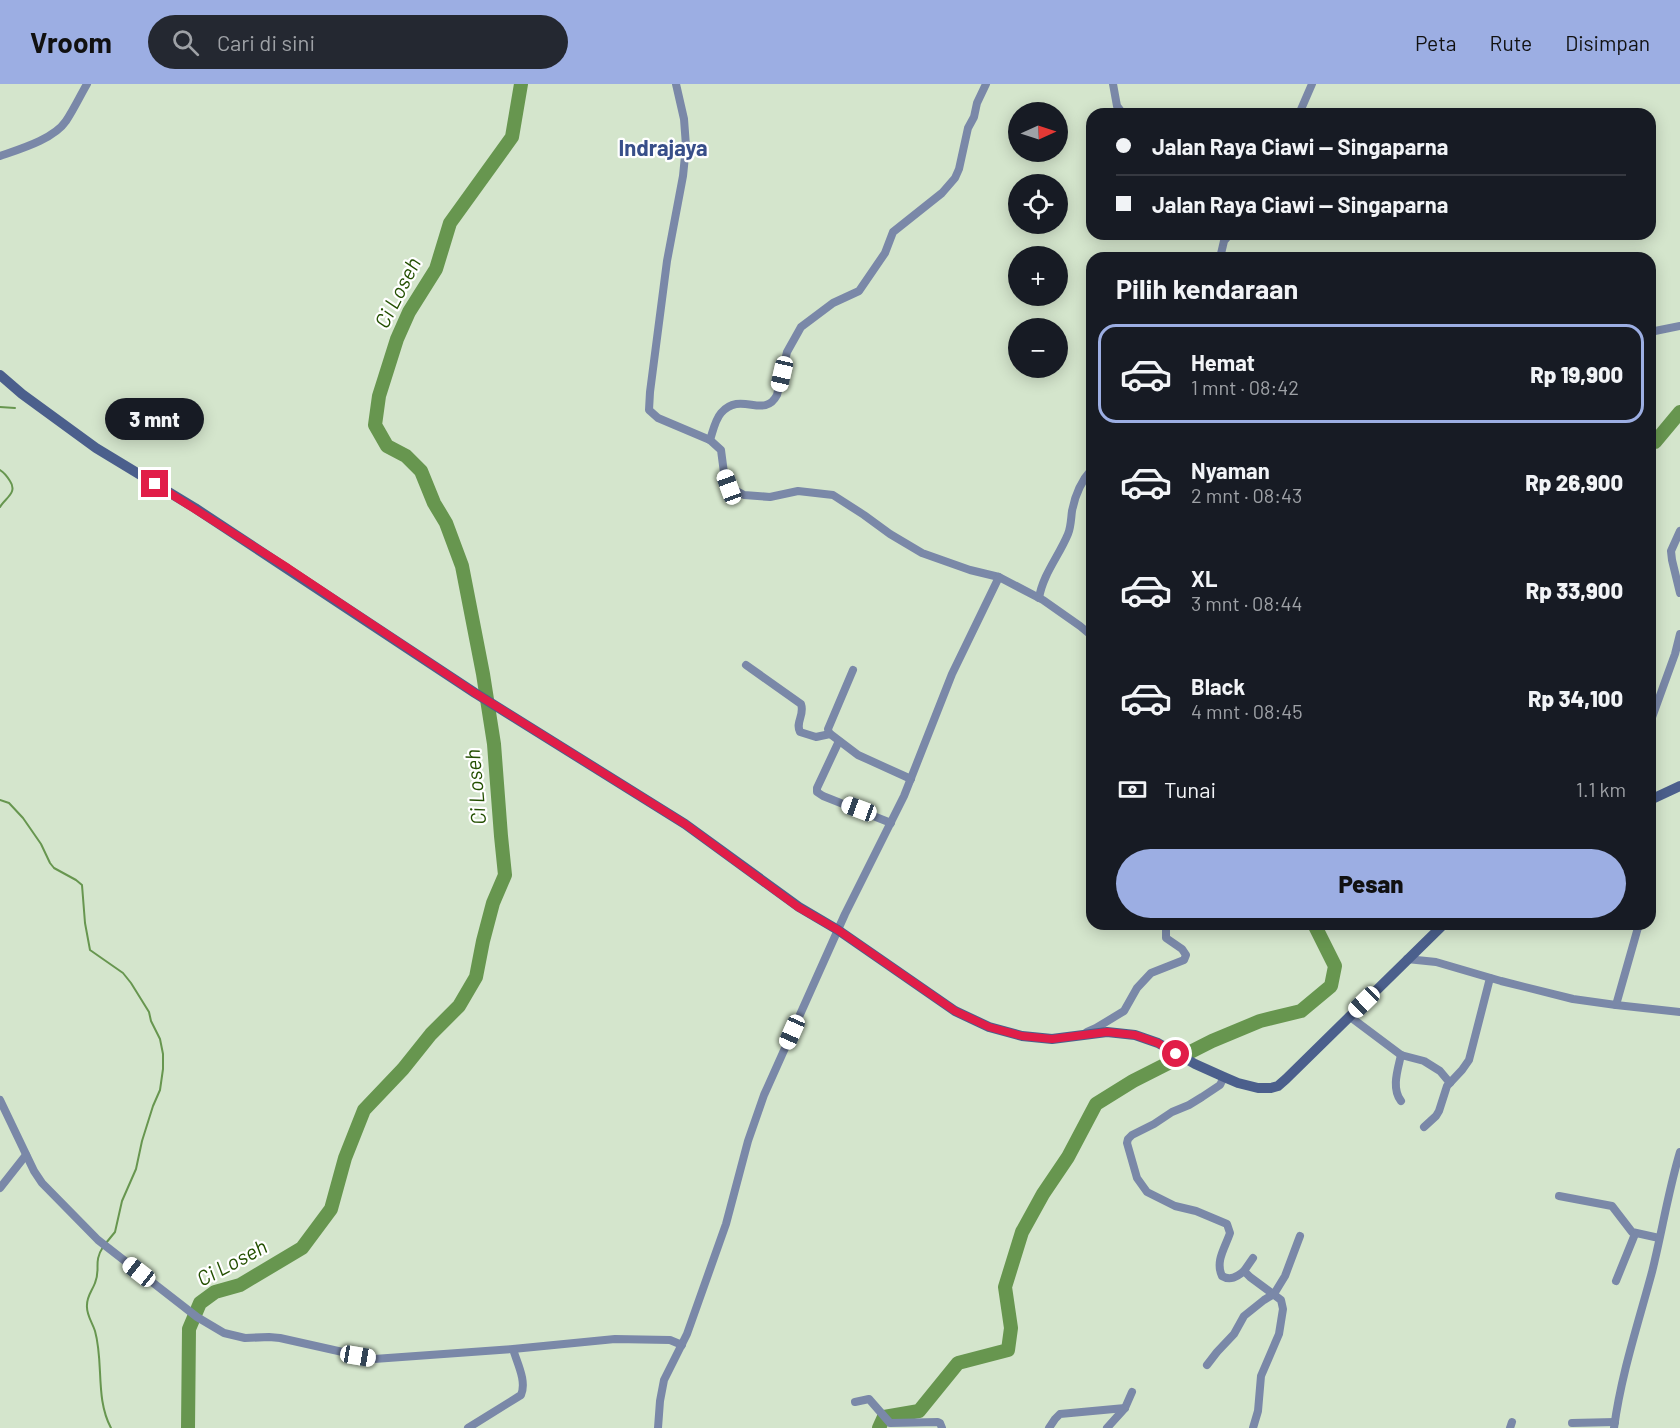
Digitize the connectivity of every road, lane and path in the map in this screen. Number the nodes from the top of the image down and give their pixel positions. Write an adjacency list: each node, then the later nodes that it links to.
1 (87, 84): 8 (street)
2 (676, 84): 12 (street)
3 (986, 84): 12 (street)
4 (1113, 84): 6 (street)
5 (1312, 84): 7 (street)
6 (1118, 108)
7 (1302, 108)
8 (0, 156)
9 (1680, 326): 10 (street)
10 (1656, 331)
11 (0, 375): 29 (main road)
12 (710, 440): 15 (street)
13 (1086, 476): 17 (street)
14 (1680, 531): 16 (street)
15 (999, 577): 17 (street); 25 (street)
16 (1680, 593)
17 (1039, 598): 18 (street)
18 (1086, 631)
19 (1680, 634): 22 (street)
20 (746, 665): 23 (street)
21 (853, 670): 23 (street)
22 (1656, 706)
23 (830, 734): 24 (street)
24 (839, 741): 25 (street); 28 (street)
25 (911, 779): 28 (street)
26 (1680, 786): 27 (main road)
27 (1656, 797)
28 (891, 823): 29 (street)
29 (838, 930): 38 (main road); 56 (street)
30 (1166, 930): 38 (street)
31 (1438, 930): 33 (main road)
32 (1637, 930): 35 (street)
33 (1407, 959): 34 (street); 37 (main road)
34 (1490, 978): 35 (street); 41 (street)
35 (1616, 1005): 36 (street)
36 (1680, 1012)
37 (1349, 1016): 39 (street); 40 (main road)
38 (1075, 1036): 40 (main road)
39 (1401, 1055): 41 (street); 43 (street)
40 (1224, 1077): 53 (street)
41 (1450, 1083): 44 (street)
42 (0, 1100): 46 (street)
43 (1401, 1101)
44 (1424, 1127)
45 (1680, 1152): 51 (street)
46 (26, 1155): 47 (street); 57 (street)
47 (0, 1188)
48 (1559, 1196): 49 (street)
49 (1635, 1234): 51 (street); 54 (street)
50 (1300, 1236): 55 (street)
51 (1659, 1238): 63 (street)
52 (1253, 1258): 53 (street)
53 (1244, 1271): 55 (street)
54 (1616, 1281)
55 (1274, 1294): 58 (street); 69 (street)
56 (682, 1345): 57 (street); 65 (street)
57 (513, 1349): 64 (street)
58 (1207, 1365)
59 (1132, 1392): 61 (street)
60 (855, 1402): 66 (street)
61 (1125, 1408): 67 (street); 68 (street)
62 (1572, 1423): 63 (street)
63 (1615, 1425)
64 (468, 1428)
65 (658, 1428)
66 (942, 1428)
67 (1049, 1428)
68 (1107, 1428)
69 (1253, 1428)

